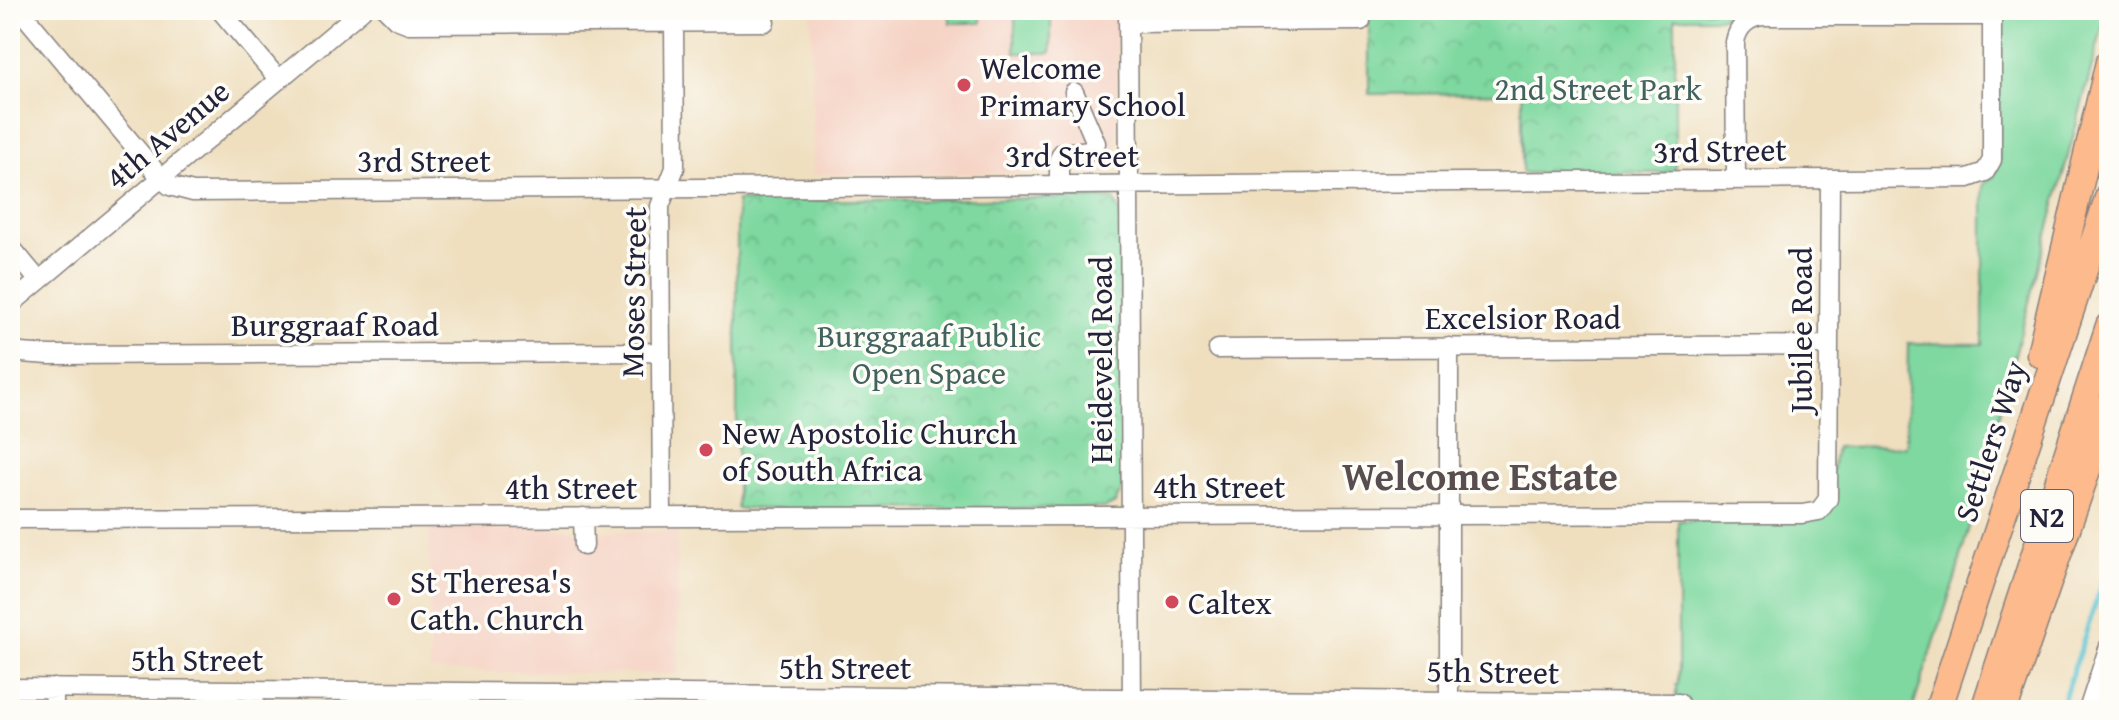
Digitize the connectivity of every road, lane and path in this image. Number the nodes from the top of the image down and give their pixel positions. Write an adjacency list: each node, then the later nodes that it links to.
1 (20, 10): 13 (street)
2 (220, 10): 11 (street)
3 (362, 10): 11 (street, 4th Avenue)
4 (387, 10): 9 (street)
5 (1992, 13): 14 (street, 3rd Street); 15 (street)
6 (1128, 17): 7 (street); 16 (street, Heideveld Road)
7 (1361, 21)
8 (765, 22): 9 (street)
9 (674, 23): 18 (street, Moses Street)
10 (2109, 62): 35 (highway)
11 (279, 80): 13 (street, 4th Avenue)
12 (1074, 92): 17 (street)
13 (161, 178): 18 (street, 3rd Street); 21 (street, 4th Avenue)
14 (1830, 179): 15 (street, 3rd Street); 24 (street, Jubilee Road)
15 (1736, 180): 16 (street, 3rd Street)
16 (1129, 184): 17 (street, 3rd Street); 32 (street, Heideveld Road)
17 (1059, 185): 18 (street, 3rd Street)
18 (667, 188): 28 (street, Moses Street)
19 (2109, 195): 35 (highway, Settlers Way / N2)
20 (10, 246): 21 (street)
21 (39, 281): 22 (street, 4th Avenue)
22 (10, 305)
23 (2109, 326): 50 (highway, N2)
24 (1829, 345): 25 (street, Excelsior Road); 30 (street, Jubilee Road)
25 (1449, 347): 26 (street, Excelsior Road); 33 (street)
26 (1218, 349)
27 (10, 350): 28 (street, Burggraaf Road)
28 (661, 352): 31 (street, Moses Street)
29 (2109, 407): 51 (highway)
30 (1829, 481): 33 (street, 4th Street)
31 (662, 516): 32 (street, 4th Street); 34 (street, 4th Street)
32 (1131, 516): 33 (street, 4th Street); 45 (street, Heideveld Road)
33 (1449, 516): 42 (street)
34 (583, 517): 36 (street, 4th Street); 37 (street)
35 (2001, 517): 49 (highway, Settlers Way / N2)
36 (10, 519)
37 (584, 546)
38 (2109, 646): 52 (street)
39 (10, 688): 40 (street, 5th Street)
40 (54, 688): 41 (street, 5th Street); 47 (street)
41 (255, 690): 43 (street, 5th Street); 48 (street)
42 (1449, 701): 44 (street, 5th Street); 46 (street, 5th Street)
43 (653, 702): 45 (street, 5th Street)
44 (1679, 703)
45 (1132, 704): 46 (street, 5th Street)
46 (1271, 704)
47 (54, 710)
48 (254, 710)
49 (1938, 710)
50 (1984, 710)
51 (2004, 710)
52 (2088, 710)

